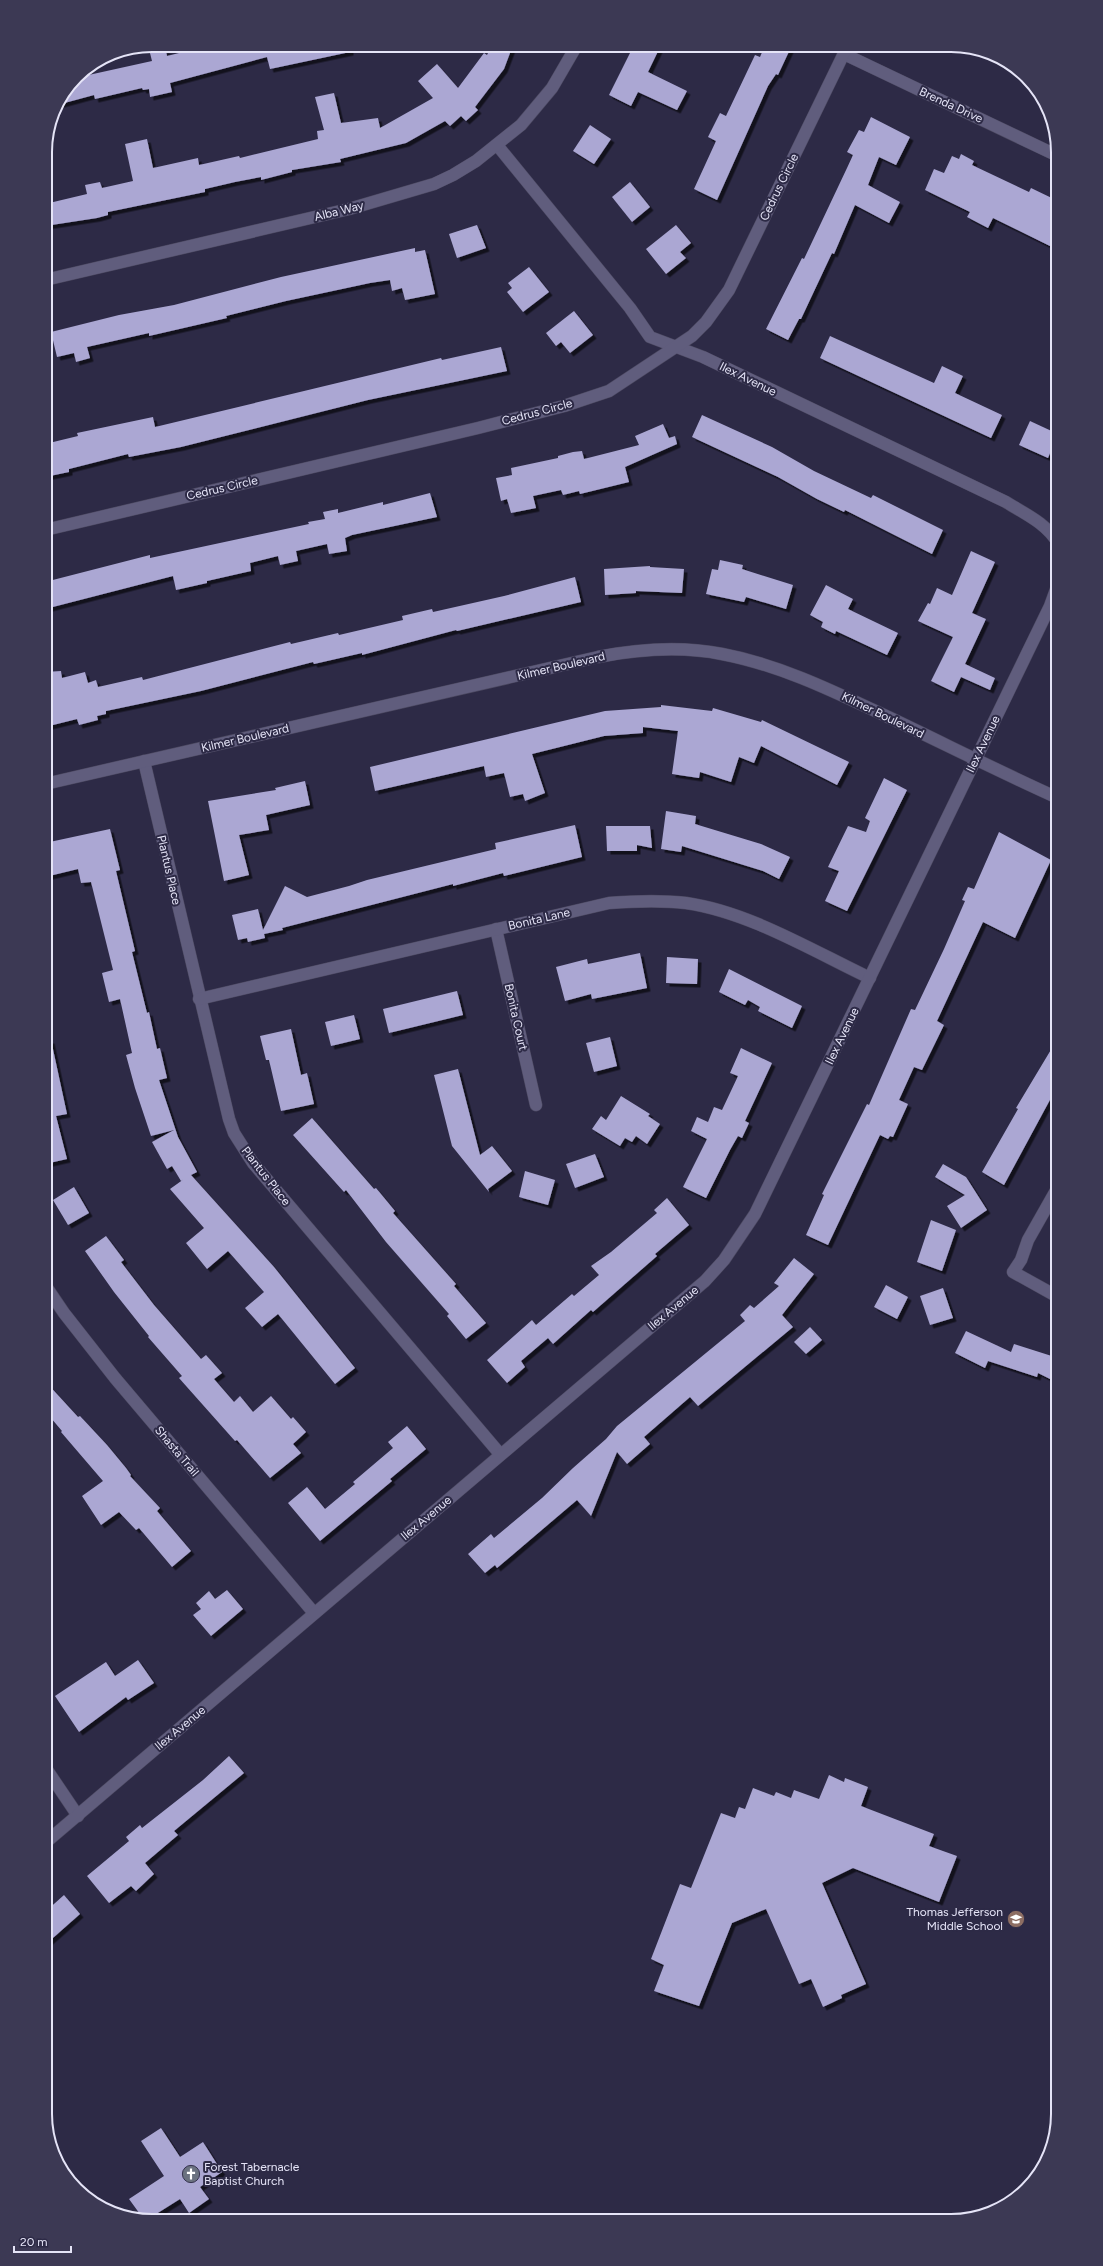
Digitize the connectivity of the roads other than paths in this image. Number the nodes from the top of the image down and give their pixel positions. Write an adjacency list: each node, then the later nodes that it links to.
1 (573, 52): 4 (street, Alba Way)
2 (845, 52): 7 (street, Cedrus Circle)
3 (850, 52): 5 (street, Brenda Drive)
4 (497, 145): 6 (street, Alba Way); 7 (street, Ilex Avenue)
5 (1051, 152)
6 (52, 278)
7 (676, 347): 8 (street, Cedrus Circle); 9 (street, Ilex Avenue)
8 (52, 528)
9 (1051, 532)
10 (1051, 603): 11 (street, Ilex Avenue)
11 (976, 759): 12 (street, Kilmer Boulevard); 14 (street, Kilmer Boulevard); 16 (street, Ilex Avenue)
12 (144, 761): 13 (street, Kilmer Boulevard); 17 (street, Plantus Place)
13 (52, 782)
14 (1051, 795)
15 (496, 929): 16 (street, Bonita Lane); 17 (street, Bonita Lane); 18 (street, Bonita Court)
16 (870, 978): 22 (street, Ilex Avenue)
17 (199, 999): 22 (street, Plantus Place)
18 (536, 1105)
19 (1051, 1199): 20 (street)
20 (1051, 1293)
21 (52, 1295): 23 (street, Shasta Trail)
22 (500, 1454): 23 (street, Ilex Avenue)
23 (314, 1612): 25 (street, Ilex Avenue)
24 (52, 1777): 25 (street)
25 (78, 1816): 26 (street, Ilex Avenue)
26 (52, 1837)

